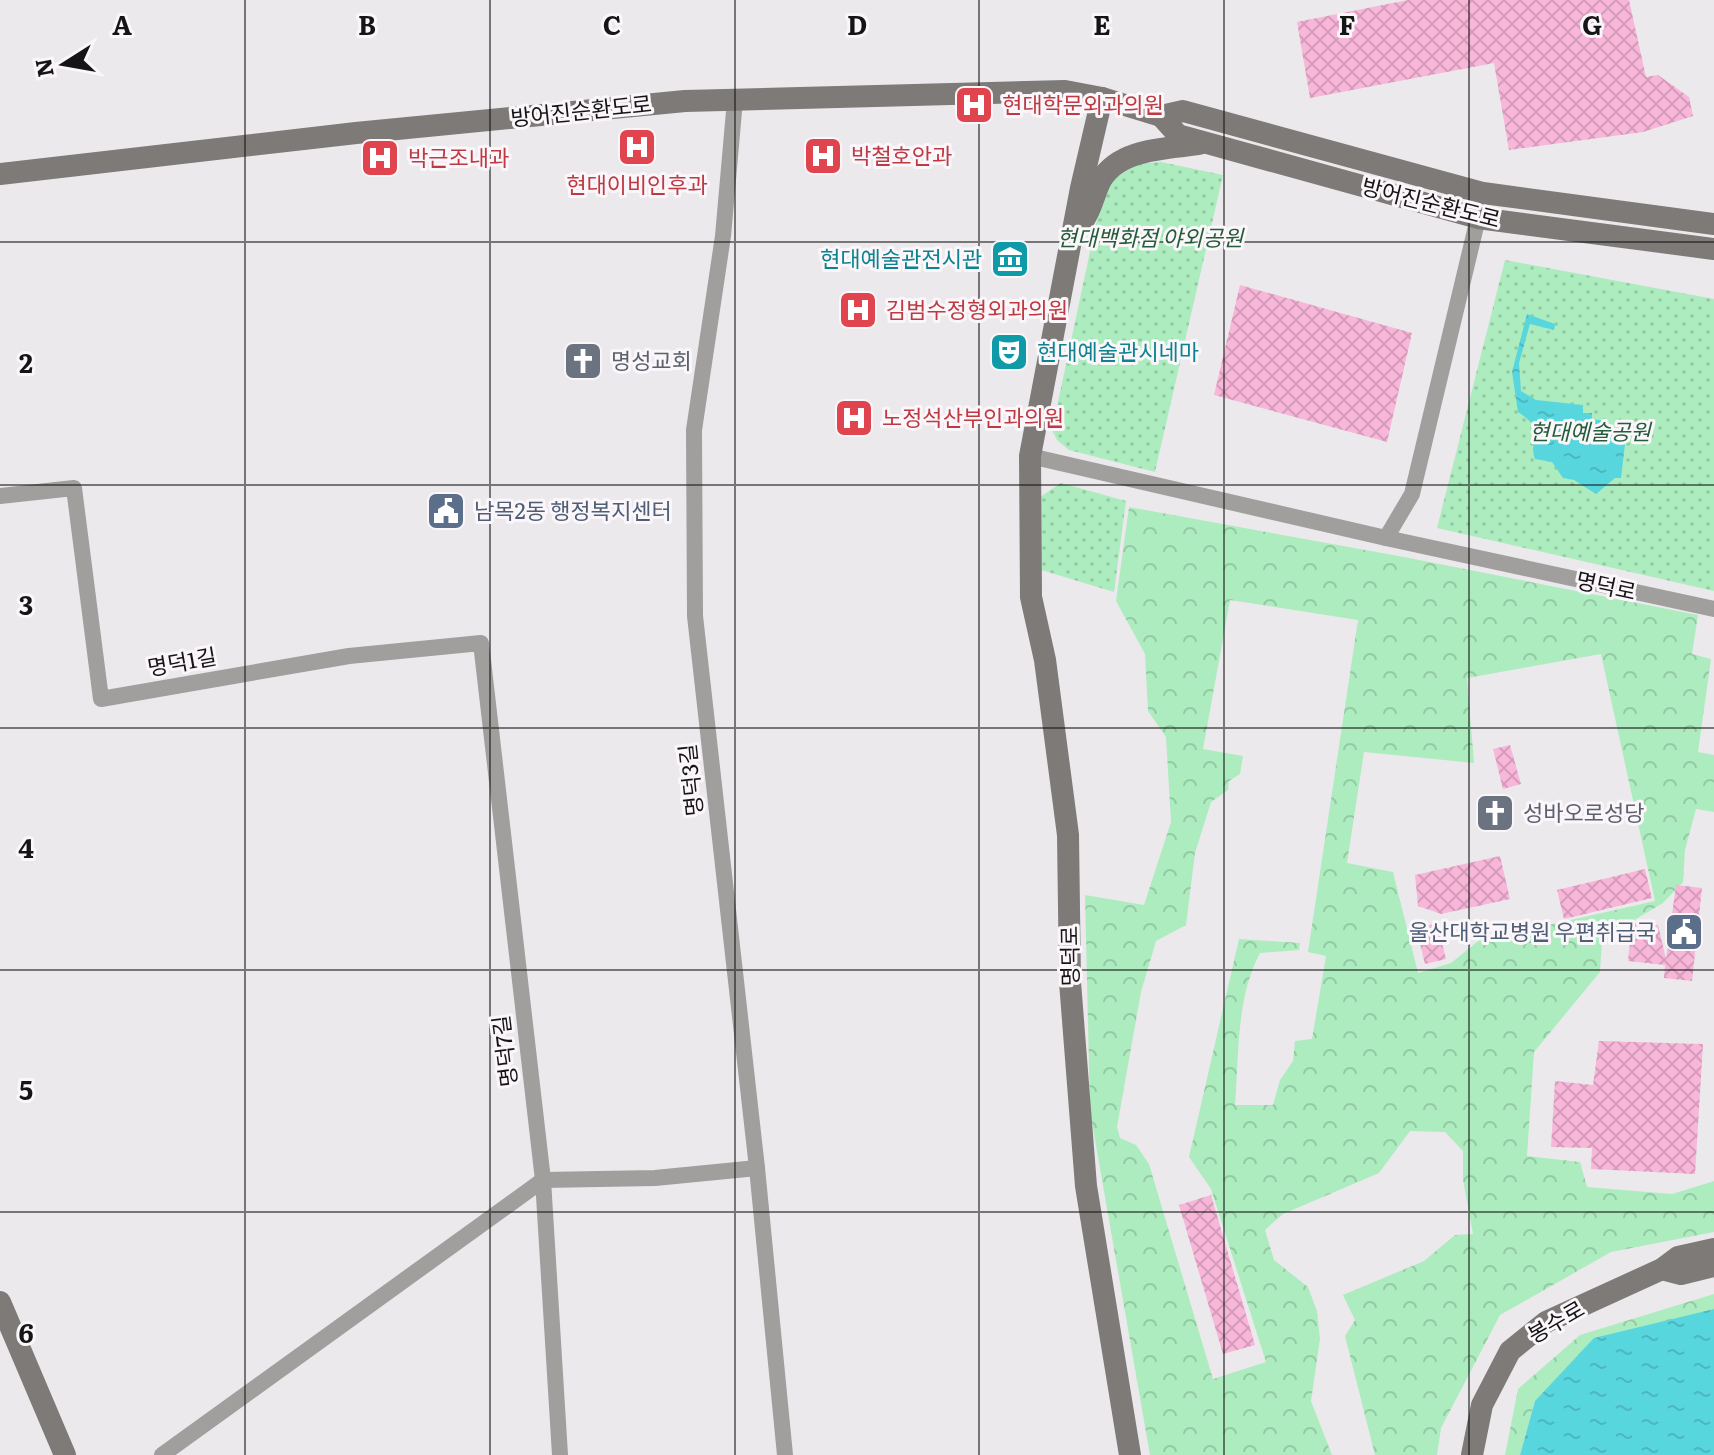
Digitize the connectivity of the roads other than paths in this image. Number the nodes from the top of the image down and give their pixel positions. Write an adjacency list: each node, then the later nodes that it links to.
1 (1102, 98): 2 (main road, 방어진순환도로); 3 (main road, 방어진순환도로); 8 (main road, 명덕로)
2 (735, 100): 5 (main road, 방어진순환도로); 15 (street, 명덕3길)
3 (1161, 116): 4 (main road, 방어진순환도로); 7 (main road, 방어진순환도로)
4 (1208, 143): 6 (main road, 방어진순환도로); 8 (main road)
5 (0, 174)
6 (1478, 218): 9 (main road, 방어진순환도로); 12 (street)
7 (1714, 224)
8 (1071, 238): 10 (main road, 명덕로)
9 (1714, 249)
10 (1030, 456): 12 (street, 명덕로); 25 (main road, 명덕로)
11 (0, 496): 14 (street, 명덕1길)
12 (1386, 538): 13 (street, 명덕로)
13 (1714, 609)
14 (481, 643): 16 (street, 명덕7길)
15 (757, 1168): 16 (street); 24 (street, 명덕3길)
16 (543, 1180): 22 (street); 23 (street, 명덕7길)
17 (1714, 1249): 19 (main road, 봉수로)
18 (1714, 1266): 19 (main road, 봉수로)
19 (1662, 1269): 26 (main road, 봉수로)
20 (0, 1302): 21 (main road)
21 (65, 1455)
22 (162, 1455)
23 (560, 1455)
24 (785, 1455)
25 (1130, 1455)
26 (1472, 1455)

